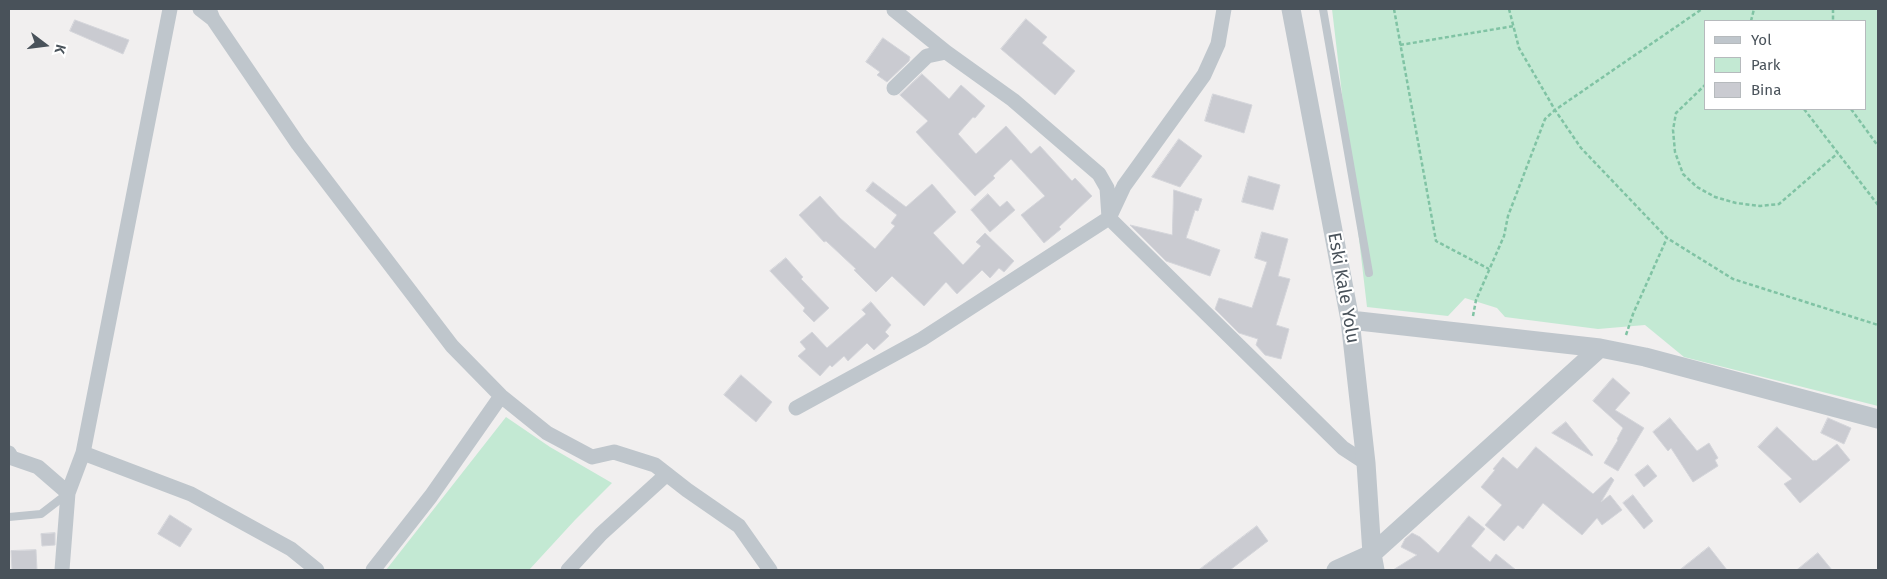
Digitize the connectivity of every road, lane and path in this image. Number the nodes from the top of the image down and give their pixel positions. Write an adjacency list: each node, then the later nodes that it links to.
1 (200, 9): 10 (street)
2 (895, 9): 13 (street)
3 (1224, 9): 22 (street)
4 (1291, 9): 26 (street, Eski Kale Yolu)
5 (1323, 9): 25 (lane)
6 (1394, 9): 12 (path)
7 (1509, 9): 11 (path)
8 (1702, 9): 16 (path)
9 (171, 10): 35 (street)
10 (211, 14): 31 (street)
11 (1514, 26): 12 (path); 16 (path)
12 (1400, 45): 24 (path)
13 (946, 52): 15 (street); 22 (street)
14 (1704, 86): 20 (path)
15 (894, 88)
16 (1555, 110): 23 (path); 24 (path)
17 (1805, 110): 20 (path)
18 (1852, 110): 19 (path)
19 (1878, 146)
20 (1838, 153): 21 (path)
21 (1878, 205)
22 (1109, 218): 32 (street); 36 (street)
23 (1667, 238): 27 (path); 30 (path)
24 (1490, 269): 28 (path)
25 (1368, 273)
26 (1350, 320): 28 (street); 36 (street, Eski Kale Yolu)
27 (1878, 325)
28 (1470, 332): 29 (street)
29 (1600, 348): 30 (street); 40 (street)
30 (1620, 352): 33 (street)
31 (501, 396): 37 (street); 43 (street)
32 (796, 408)
33 (1878, 419)
34 (9, 453): 38 (street)
35 (82, 453): 38 (street); 42 (street)
36 (1366, 463): 40 (street, Eski Kale Yolu)
37 (666, 474): 44 (street); 45 (street)
38 (68, 493): 39 (lane); 41 (street)
39 (9, 517)
40 (1374, 562): 46 (street); 47 (street)
41 (62, 570)
42 (317, 570)
43 (373, 570)
44 (568, 570)
45 (770, 570)
46 (1336, 570)
47 (1357, 570)

